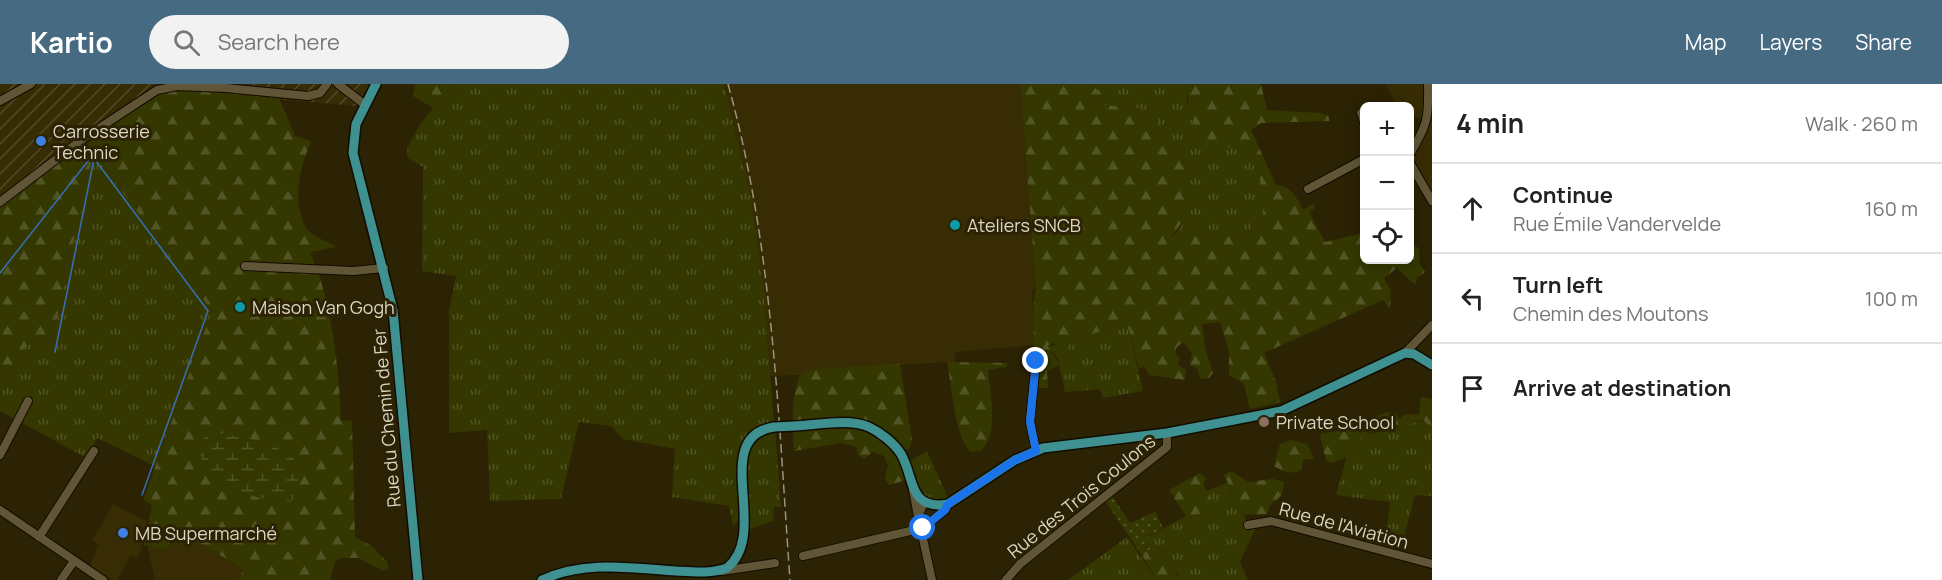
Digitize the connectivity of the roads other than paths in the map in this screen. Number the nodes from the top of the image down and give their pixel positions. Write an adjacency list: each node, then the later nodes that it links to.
1 (31, 84): 6 (street)
2 (327, 84): 13 (street)
3 (338, 84): 7 (street)
4 (376, 84): 7 (main road, Rue du Chemin de Fer)
5 (1428, 84): 8 (street)
6 (0, 100)
7 (364, 104): 15 (main road, Rue du Chemin de Fer)
8 (1414, 147)
9 (1360, 162): 11 (street)
10 (1414, 170): 12 (street)
11 (1308, 189)
12 (1432, 201)
13 (0, 202)
14 (245, 266): 15 (street)
15 (384, 268): 41 (main road, Rue du Chemin de Fer)
16 (1432, 325): 17 (street)
17 (1405, 353): 19 (main road); 21 (main road)
18 (1036, 361): 23 (street)
19 (1432, 365)
20 (28, 401): 24 (street)
21 (1167, 433): 23 (main road); 44 (street, Rue des Trois Coulons)
22 (94, 451): 33 (street)
23 (1036, 451): 27 (main road)
24 (0, 455)
25 (914, 490): 26 (main road); 29 (street); 38 (main road, bridge)
26 (927, 504): 27 (main road); 29 (street); 30 (street)
27 (948, 504): 30 (street)
28 (0, 510): 33 (street)
29 (918, 516): 32 (street)
30 (929, 521): 32 (street)
31 (1248, 525): 37 (street, Rue de l'Aviation)
32 (923, 528): 34 (street); 43 (street)
33 (39, 537): 35 (street)
34 (803, 556)
35 (74, 561): 39 (street); 40 (street)
36 (774, 563): 38 (street)
37 (1432, 564)
38 (720, 571): 42 (main road)
39 (61, 580)
40 (103, 580)
41 (418, 580)
42 (543, 580)
43 (932, 580)
44 (1006, 580)

